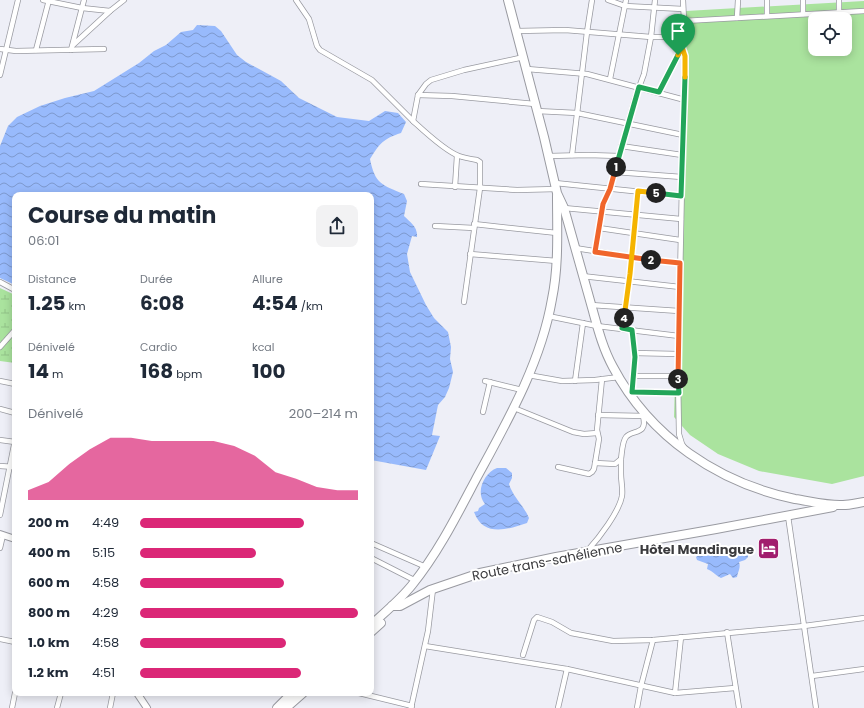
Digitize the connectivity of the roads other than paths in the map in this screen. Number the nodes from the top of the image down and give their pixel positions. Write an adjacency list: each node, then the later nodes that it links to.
1 (18, 0): 37 (street)
2 (43, 0): 16 (street)
3 (84, 0): 18 (street)
4 (124, 0): 21 (street)
5 (296, 0): 51 (street)
6 (508, 0): 29 (highway)
7 (592, 0): 30 (street)
8 (608, 0): 17 (street)
9 (626, 0): 17 (street)
10 (655, 0): 19 (street)
11 (683, 0): 20 (street)
12 (738, 0): 27 (street)
13 (767, 0): 26 (street)
14 (803, 0): 24 (street)
15 (839, 0): 23 (street)
16 (49, 1): 18 (street); 39 (street)
17 (625, 6): 19 (street); 31 (street)
18 (82, 8): 21 (street); 36 (street)
19 (654, 8): 20 (street); 32 (street)
20 (683, 9): 28 (street)
21 (110, 11): 36 (street)
22 (864, 11): 23 (street)
23 (840, 12)
24 (803, 14): 25 (street); 26 (street)
25 (808, 14)
26 (767, 16): 27 (street)
27 (737, 18): 28 (street)
28 (684, 21): 33 (street)
29 (517, 31): 30 (street); 40 (highway)
30 (587, 32): 31 (street); 42 (street)
31 (619, 35): 32 (street); 44 (street)
32 (651, 37): 33 (street); 45 (street)
33 (683, 38): 34 (street)
34 (682, 47): 46 (street); 48 (street)
35 (0, 48): 37 (street)
36 (72, 48): 38 (street); 39 (street)
37 (6, 49): 39 (street); 43 (street)
38 (104, 49)
39 (36, 50)
40 (524, 57): 41 (highway); 47 (street)
41 (527, 69): 42 (street); 49 (highway)
42 (582, 73): 44 (street); 50 (street)
43 (0, 75)
44 (610, 79): 45 (street)
45 (639, 87): 46 (street); 52 (street)
46 (659, 92): 48 (street)
47 (418, 95): 49 (street); 51 (street)
48 (685, 100): 53 (street)
49 (536, 107): 50 (street); 58 (highway)
50 (577, 113): 52 (street); 55 (street)
51 (413, 121): 57 (street)
52 (628, 123): 53 (street); 54 (street)
53 (683, 135): 56 (street)
54 (621, 146): 56 (street); 59 (street)
55 (572, 155): 58 (street); 59 (street)
56 (682, 155): 61 (street)
57 (457, 156): 63 (street); 64 (street)
58 (549, 156): 65 (highway)
59 (619, 156): 60 (street)
60 (615, 172): 61 (street); 66 (street)
61 (682, 177): 68 (street)
62 (421, 184): 63 (street)
63 (455, 187): 64 (street)
64 (480, 188): 65 (street); 74 (street)
65 (556, 188): 66 (street); 69 (highway); 76 (highway, Route trans-sahélienne)
66 (610, 189): 67 (street); 70 (street)
67 (638, 191): 68 (street); 71 (street)
68 (681, 196): 72 (street)
69 (564, 208): 70 (street); 79 (highway)
70 (601, 211): 71 (street); 75 (street)
71 (636, 214): 72 (street); 77 (street)
72 (681, 219): 78 (street)
73 (435, 226): 74 (street)
74 (474, 226): 76 (street); 81 (street)
75 (599, 228): 77 (street); 80 (street)
76 (557, 233): 83 (highway, Route trans-sahélienne)
77 (635, 233): 78 (street); 82 (street)
78 (680, 240): 84 (street)
79 (575, 248): 80 (street); 85 (highway)
80 (595, 252): 82 (street)
81 (470, 254): 83 (street); 90 (street)
82 (632, 258): 84 (street); 86 (street)
83 (557, 262): 94 (highway, Route trans-sahélienne)
84 (680, 263): 88 (street)
85 (582, 276): 86 (street); 91 (highway)
86 (629, 281): 88 (street); 92 (street)
87 (0, 282): 89 (street)
88 (680, 287): 93 (street)
89 (12, 288)
90 (464, 302)
91 (591, 305): 92 (street); 96 (highway)
92 (626, 307): 93 (street); 97 (street)
93 (679, 311): 100 (street)
94 (548, 316): 95 (street); 104 (highway, Route trans-sahélienne)
95 (583, 323): 96 (street); 110 (street)
96 (597, 326): 97 (street); 107 (highway)
97 (622, 328): 98 (street)
98 (632, 330): 100 (street); 102 (street)
99 (12, 333): 101 (street)
100 (679, 336): 103 (street)
101 (0, 347)
102 (634, 353): 103 (street); 105 (street)
103 (678, 354): 106 (street)
104 (528, 375): 110 (street); 112 (highway, Route trans-sahélienne)
105 (634, 376): 106 (street); 114 (street)
106 (678, 376): 113 (street)
107 (619, 377): 108 (street); 114 (highway)
108 (602, 379): 110 (street); 119 (street)
109 (0, 381): 111 (street)
110 (575, 381)
111 (12, 383)
112 (522, 390): 115 (highway, Route trans-sahélienne); 118 (street)
113 (679, 393): 114 (street); 124 (street)
114 (632, 394): 120 (highway)
115 (514, 408): 121 (street); 141 (highway, Route trans-sahélienne)
116 (0, 409): 117 (street)
117 (12, 412)
118 (483, 412)
119 (598, 415): 120 (street); 121 (street)
120 (645, 416): 124 (highway); 125 (street)
121 (597, 433): 126 (street)
122 (0, 440): 123 (street)
123 (12, 441)
124 (689, 455): 132 (highway)
125 (621, 459): 126 (street); 139 (street)
126 (595, 463): 129 (street)
127 (0, 466): 128 (street)
128 (12, 467)
129 (558, 467)
130 (12, 471): 133 (street)
131 (864, 502): 132 (highway)
132 (842, 505): 134 (highway, Route trans-sahélienne)
133 (0, 515)
134 (788, 516): 139 (highway, Route trans-sahélienne); 147 (street)
135 (1, 535): 136 (street); 138 (street)
136 (12, 538)
137 (374, 544): 141 (street)
138 (0, 548)
139 (586, 552): 143 (highway, Route trans-sahélienne)
140 (374, 560): 142 (street)
141 (426, 567): 142 (highway, Route trans-sahélienne)
142 (416, 581): 144 (highway, Route trans-sahélienne)
143 (433, 589): 144 (highway, Route trans-sahélienne); 154 (street)
144 (395, 606): 146 (highway, Route trans-sahélienne); 148 (highway, Route trans-sahélienne)
145 (864, 618): 147 (street)
146 (374, 623)
147 (804, 626): 149 (street); 158 (street)
148 (374, 629)
149 (727, 632): 150 (street); 160 (street)
150 (681, 637): 152 (street); 161 (street)
151 (0, 639): 153 (street)
152 (653, 640): 155 (street); 159 (street)
153 (12, 641)
154 (425, 646): 157 (street); 169 (street)
155 (523, 655)
156 (864, 669): 158 (street)
157 (567, 670): 159 (street); 176 (street)
158 (812, 676): 179 (street)
159 (641, 686): 161 (street); 177 (street)
160 (735, 688): 161 (street); 178 (street)
161 (676, 693)
162 (14, 696): 170 (street)
163 (60, 696): 171 (street)
164 (112, 696): 172 (street)
165 (139, 696): 173 (street)
166 (289, 696): 174 (highway)
167 (300, 696): 175 (highway)
168 (370, 696): 169 (street)
169 (412, 707)
170 (12, 708)
171 (57, 708)
172 (110, 708)
173 (147, 708)
174 (276, 708)
175 (286, 708)
176 (558, 708)
177 (637, 708)
178 (739, 708)
179 (816, 708)

